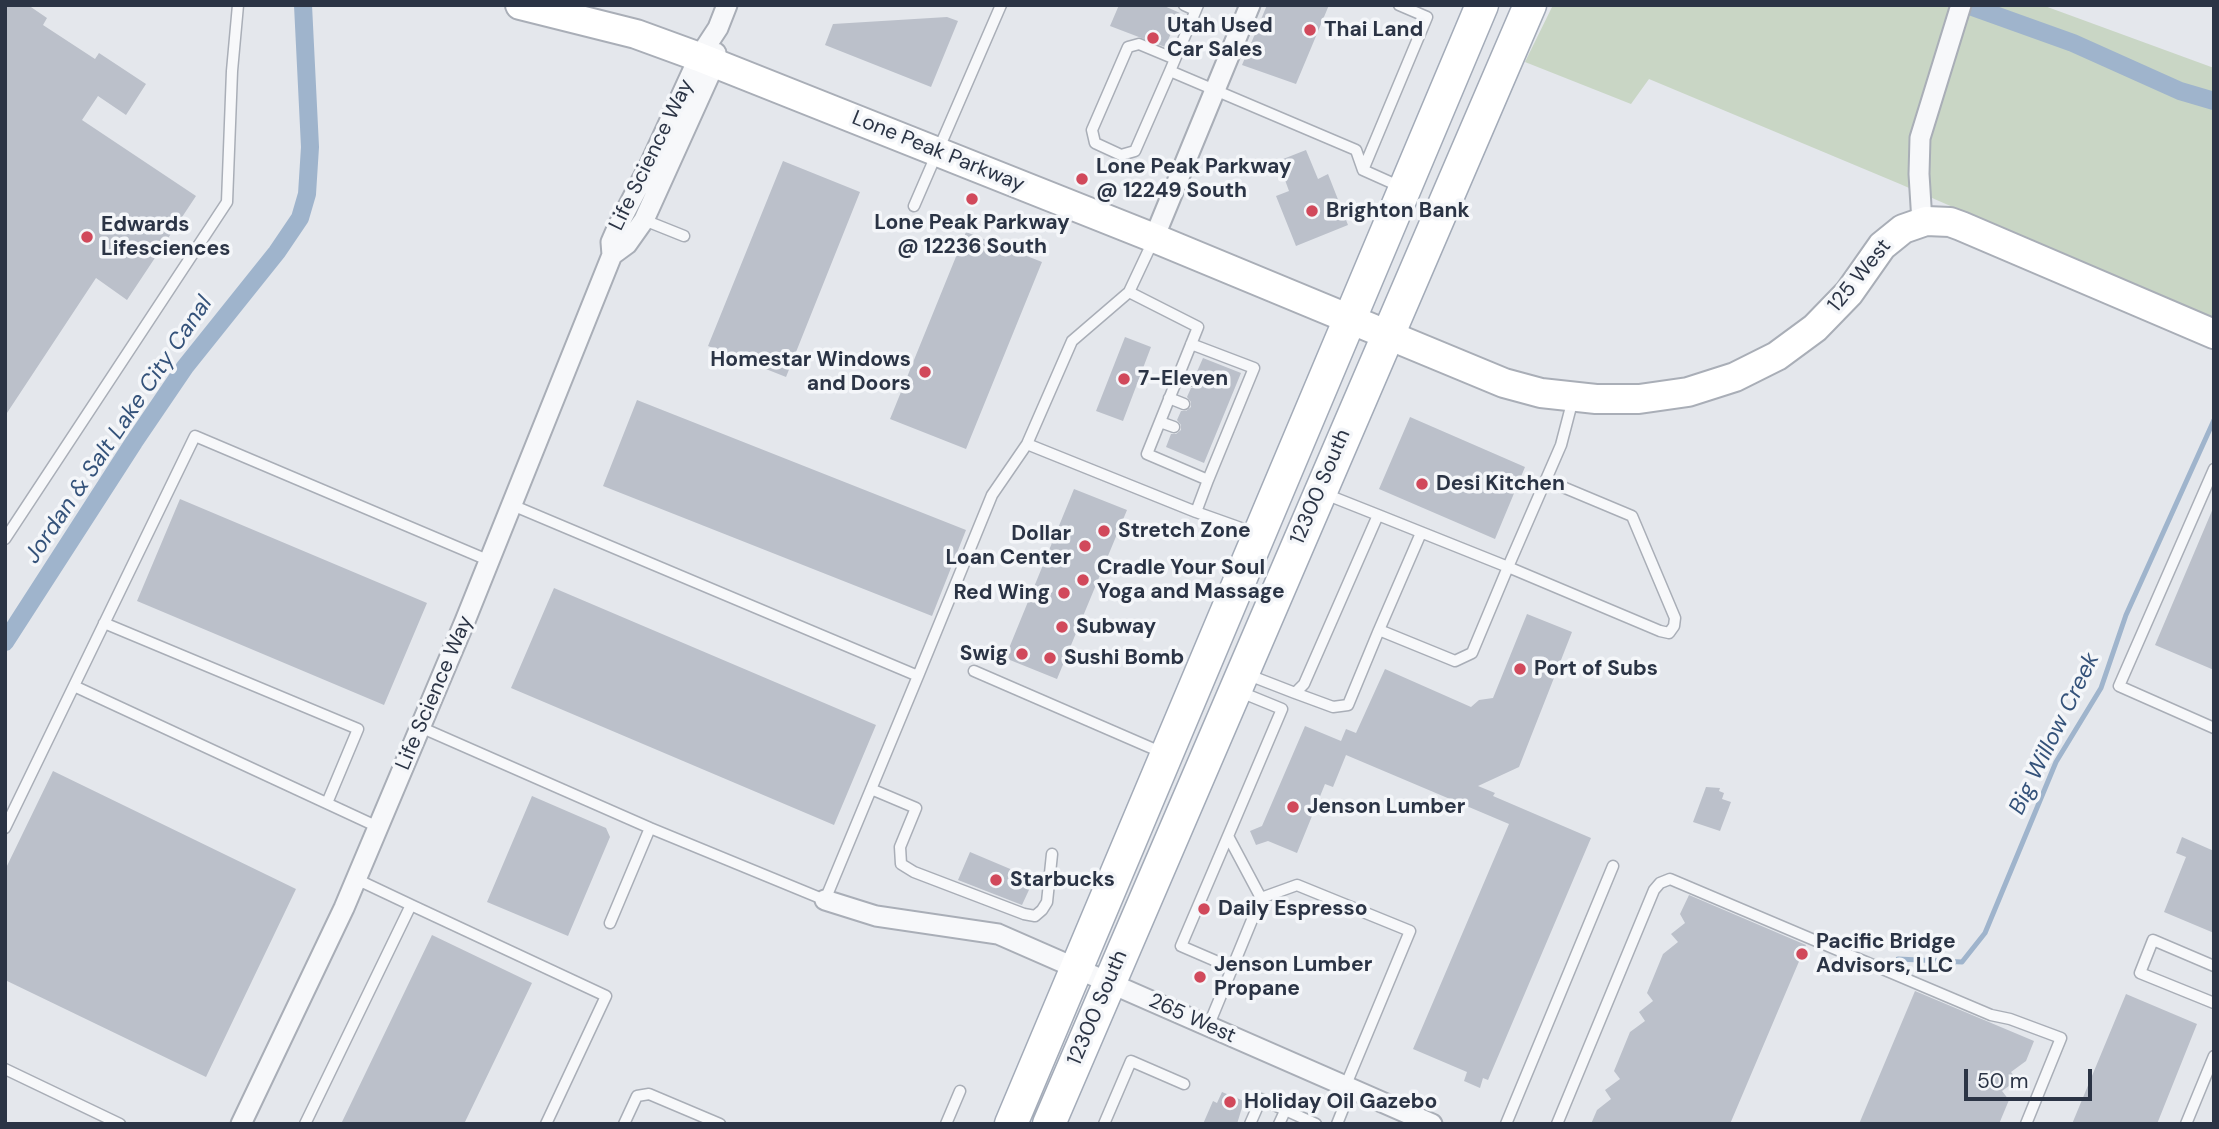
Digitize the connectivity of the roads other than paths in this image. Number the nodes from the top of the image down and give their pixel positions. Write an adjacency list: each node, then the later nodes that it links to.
1 (238, 5): 47 (lane)
2 (727, 5): 13 (street)
3 (1001, 5): 16 (lane)
4 (1184, 5): 11 (lane)
5 (1250, 5): 15 (street)
6 (1399, 5): 17 (lane)
7 (1482, 5): 18 (main road, 12300 South)
8 (1530, 5): 27 (main road, 12300 South)
9 (1961, 5): 21 (street)
10 (524, 6): 13 (main road, Lone Peak Parkway)
11 (1196, 8): 12 (lane)
12 (1175, 59): 14 (lane); 14 (lane)
13 (707, 60): 16 (main road, Lone Peak Parkway); 20 (street, Life Science Way); 24 (street, Life Science Way)
14 (1170, 71): 15 (lane)
15 (1215, 90): 17 (lane); 23 (street)
16 (936, 152): 19 (lane); 23 (main road, Lone Peak Parkway)
17 (1363, 170): 18 (lane)
18 (1405, 189): 26 (main road, 12300 South)
19 (914, 206)
20 (644, 220): 22 (lane); 24 (street, Life Science Way)
21 (1922, 222): 28 (main road, 125 West); 32 (main road, 125 West)
22 (684, 236)
23 (1154, 237): 25 (lane); 26 (main road, Lone Peak Parkway)
24 (612, 255): 42 (street, Life Science Way)
25 (1129, 292): 29 (lane); 37 (lane)
26 (1350, 317): 27 (main road, 125 West); 46 (main road, 12300 South)
27 (1387, 333): 32 (main road, 125 West); 41 (main road, 12300 South)
28 (2214, 334)
29 (1191, 344): 30 (lane); 39 (lane)
30 (1179, 374): 31 (lane); 33 (lane)
31 (1194, 381)
32 (1574, 397): 40 (lane)
33 (1169, 398): 34 (lane); 35 (lane)
34 (1184, 404)
35 (1160, 422): 36 (lane); 39 (lane)
36 (1174, 427)
37 (1027, 444): 43 (lane); 53 (lane)
38 (2214, 469): 58 (lane)
39 (1208, 480): 43 (lane)
40 (1546, 480): 49 (lane); 49 (lane)
41 (1319, 491): 44 (lane); 54 (main road, 12300 South)
42 (512, 505): 48 (street, Life Science Way); 53 (lane)
43 (1196, 512): 46 (lane)
44 (1378, 515): 45 (lane); 56 (lane)
45 (1421, 533): 49 (lane); 51 (lane)
46 (1259, 535): 59 (main road, 12300 South)
47 (5, 539)
48 (490, 561): 50 (lane); 57 (street, Life Science Way)
49 (1508, 567): 51 (lane)
50 (104, 623): 55 (lane); 61 (lane)
51 (1379, 630): 56 (lane)
52 (974, 671): 59 (lane)
53 (918, 676): 60 (lane)
54 (1238, 681): 56 (lane); 65 (lane); 76 (main road, 12300 South)
55 (74, 686): 61 (lane); 63 (lane)
56 (1295, 693)
57 (420, 727): 62 (street, Life Science Way); 64 (lane)
58 (2214, 729)
59 (1167, 754): 74 (main road, 12300 South)
60 (871, 789): 66 (lane); 70 (lane)
61 (327, 803): 62 (lane)
62 (378, 827): 68 (street, Life Science Way)
63 (5, 828)
64 (650, 828): 70 (lane); 72 (lane)
65 (1228, 836): 69 (lane); 75 (lane)
66 (1052, 854)
67 (1613, 866): 100 (lane)
68 (356, 879): 71 (lane); 87 (street, Life Science Way)
69 (1261, 898): 75 (lane); 82 (lane)
70 (825, 900): 74 (street, 265 West)
71 (411, 905): 88 (lane); 89 (lane)
72 (610, 923)
73 (2214, 966): 77 (lane)
74 (1077, 968): 76 (street, 265 West); 93 (main road, 12300 South)
75 (1232, 968): 78 (lane)
76 (1110, 981): 78 (street, 265 West); 94 (main road, 12300 South)
77 (2214, 1003)
78 (1208, 1027): 82 (street, 265 West)
79 (2214, 1056): 103 (lane)
80 (5, 1069): 86 (lane)
81 (1184, 1084): 95 (lane)
82 (1348, 1088): 98 (lane); 99 (street, 265 West)
83 (960, 1091): 92 (lane)
84 (1285, 1111): 85 (lane); 96 (lane); 97 (lane)
85 (1314, 1123)
86 (120, 1124)
87 (241, 1124)
88 (305, 1124)
89 (546, 1124)
90 (624, 1124): 91 (lane)
91 (720, 1124)
92 (946, 1124)
93 (1011, 1124)
94 (1049, 1124)
95 (1104, 1124)
96 (1250, 1124)
97 (1279, 1124)
98 (1337, 1124)
99 (1432, 1124)
100 (1506, 1124)
101 (1557, 1124): 102 (lane)
102 (2026, 1124)
103 (2186, 1124)

